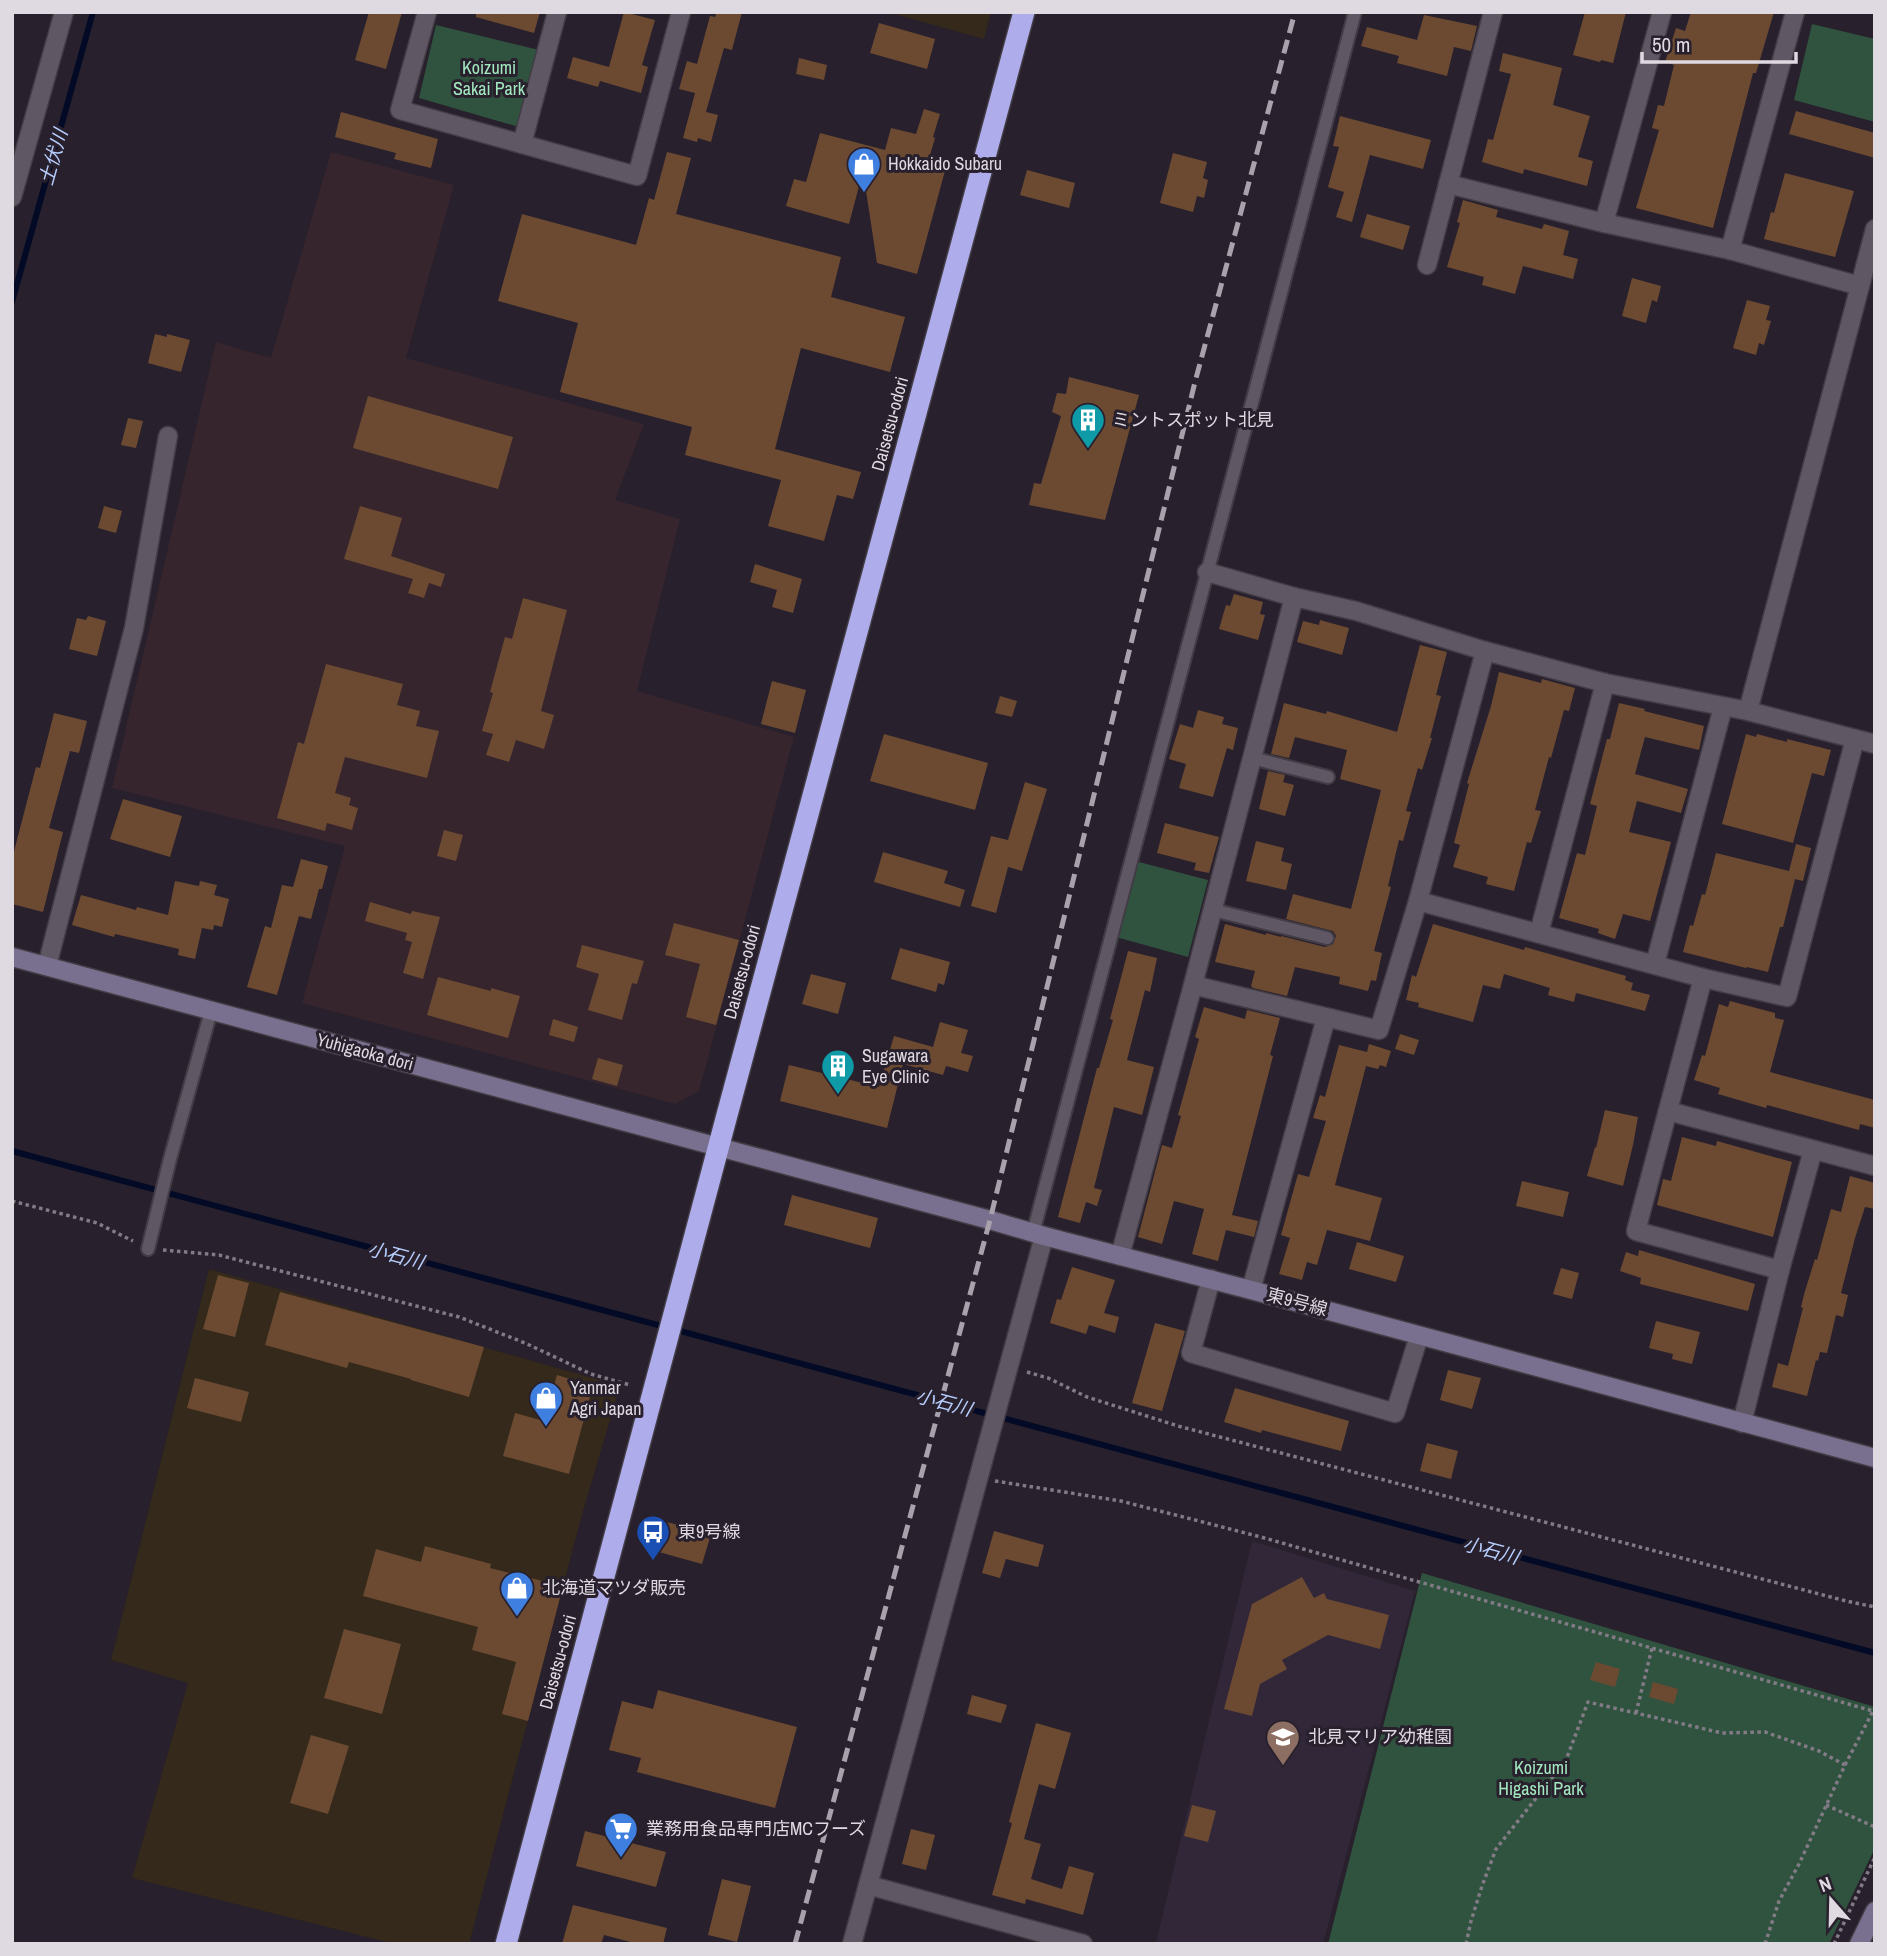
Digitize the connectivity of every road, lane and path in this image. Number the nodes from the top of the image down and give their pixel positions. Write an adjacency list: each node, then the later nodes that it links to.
1 (64, 12): 12 (street)
2 (427, 12): 10 (street)
3 (557, 12): 10 (street)
4 (681, 12): 10 (street)
5 (1024, 12): 41 (highway, Daisetsu-odori)
6 (1355, 12): 19 (lane)
7 (1493, 12): 11 (street)
8 (1662, 12): 13 (street)
9 (1795, 12): 15 (street)
10 (522, 144)
11 (1448, 184): 13 (street); 16 (street)
12 (12, 197)
13 (1604, 223): 15 (street)
14 (1875, 229): 17 (street)
15 (1730, 250): 17 (street)
16 (1427, 265)
17 (1860, 286): 24 (street)
18 (168, 436): 35 (street)
19 (1207, 572): 20 (street); 45 (lane)
20 (1294, 597): 21 (street); 27 (street)
21 (1485, 651): 22 (street); 29 (street)
22 (1605, 683): 23 (street); 31 (street)
23 (1723, 707): 24 (street); 34 (street)
24 (1748, 710): 25 (street)
25 (1856, 739): 26 (street); 36 (street)
26 (1875, 744)
27 (1252, 758): 28 (lane); 30 (street)
28 (1328, 777)
29 (1418, 901): 31 (street); 39 (street)
30 (1213, 910): 32 (lane); 37 (street)
31 (1539, 933): 34 (street)
32 (1327, 938)
33 (12, 957): 35 (street, Yuhigaoka dori)
34 (1655, 964): 36 (street)
35 (47, 966): 38 (street, Yuhigaoka dori)
36 (1703, 978): 40 (street)
37 (1193, 985): 39 (street); 47 (street)
38 (211, 1011): 41 (street, Yuhigaoka dori); 46 (lane)
39 (1326, 1018): 50 (street)
40 (1668, 1111): 42 (street); 48 (street)
41 (718, 1147): 45 (street, 東9号線); 67 (highway, Daisetsu-odori)
42 (1814, 1150): 43 (street); 48 (street)
43 (1875, 1166)
44 (12, 1201): 46 (path)
45 (1038, 1234): 47 (street, 東9号線); 56 (street)
46 (149, 1243): 53 (path)
47 (1120, 1256): 49 (street, 東9号線)
48 (1780, 1269): 54 (street)
49 (1211, 1279): 50 (street, 東9号線); 51 (street)
50 (1251, 1290): 51 (street, 東9号線)
51 (1419, 1336): 54 (street, 東9号線)
52 (1019, 1370): 57 (path)
53 (630, 1385)
54 (1742, 1423): 55 (street, 東9号線)
55 (1875, 1458)
56 (988, 1466): 58 (path); 65 (street)
57 (1875, 1607)
58 (1652, 1648): 59 (path); 60 (path)
59 (1874, 1712): 61 (path)
60 (1636, 1713): 61 (path); 70 (path)
61 (1845, 1765): 62 (path)
62 (1826, 1804): 63 (path); 71 (path)
63 (1875, 1827)
64 (1875, 1857): 72 (path)
65 (868, 1885): 68 (street); 69 (street)
66 (1875, 1911): 73 (street)
67 (506, 1944)
68 (852, 1944)
69 (1083, 1944)
70 (1466, 1944)
71 (1765, 1944)
72 (1834, 1944)
73 (1859, 1944)

